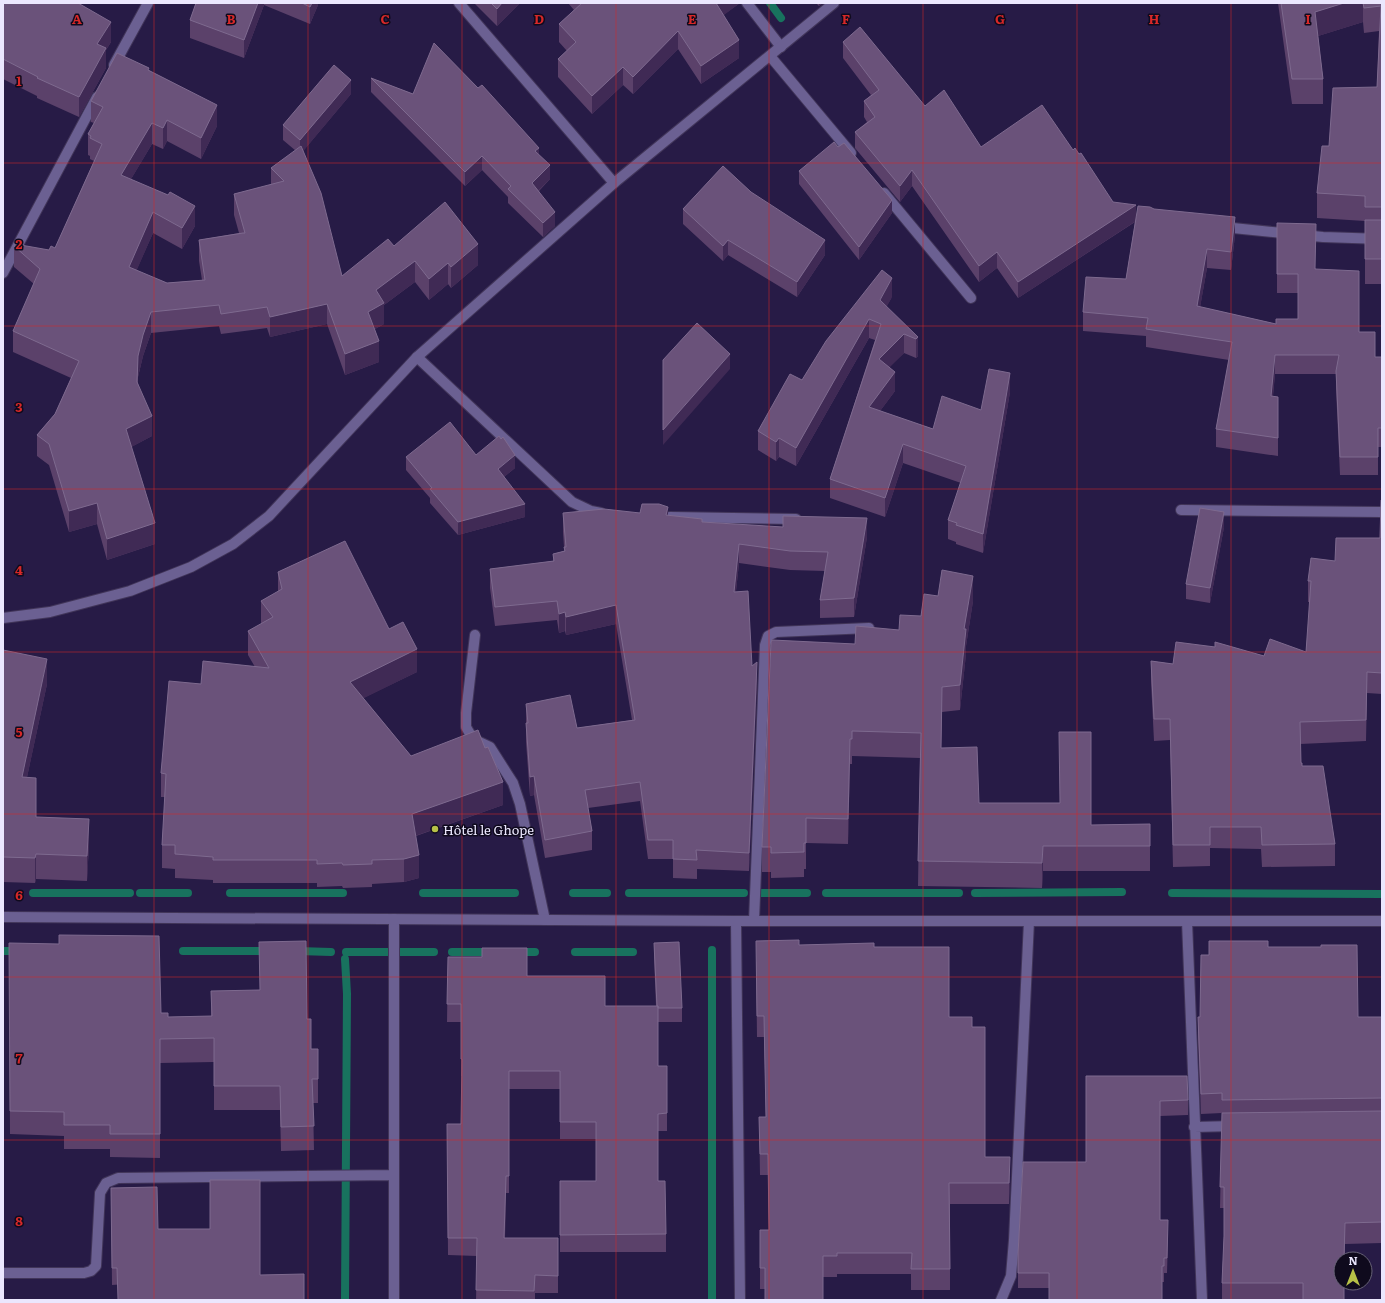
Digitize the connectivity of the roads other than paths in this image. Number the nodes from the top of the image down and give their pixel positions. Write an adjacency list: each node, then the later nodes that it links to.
1 (148, 3): 7 (street)
2 (459, 3): 10 (street)
3 (747, 3): 5 (street)
4 (834, 3): 5 (street)
5 (781, 47): 6 (street)
6 (770, 56): 9 (street); 10 (street)
7 (110, 74)
8 (102, 88): 14 (street)
9 (855, 159)
10 (614, 183): 16 (street)
11 (876, 183): 15 (street)
12 (1216, 227): 13 (street)
13 (1382, 239)
14 (3, 273)
15 (971, 298)
16 (417, 357): 19 (street); 22 (street)
17 (1181, 510): 18 (street)
18 (1382, 512)
19 (611, 516)
20 (658, 517): 21 (street)
21 (807, 519)
22 (3, 618)
23 (875, 628): 29 (street)
24 (475, 634): 27 (street)
25 (3, 917): 26 (street)
26 (394, 919): 27 (street); 35 (street)
27 (545, 920): 28 (street)
28 (736, 921): 29 (street); 38 (street)
29 (754, 921): 30 (street)
30 (1029, 921): 31 (street); 39 (street)
31 (1186, 921): 32 (street); 33 (street)
32 (1382, 921)
33 (1194, 1126): 34 (street); 40 (street)
34 (1241, 1126)
35 (394, 1175): 36 (street); 37 (street)
36 (3, 1273)
37 (394, 1300)
38 (740, 1300)
39 (1001, 1300)
40 (1202, 1300)

